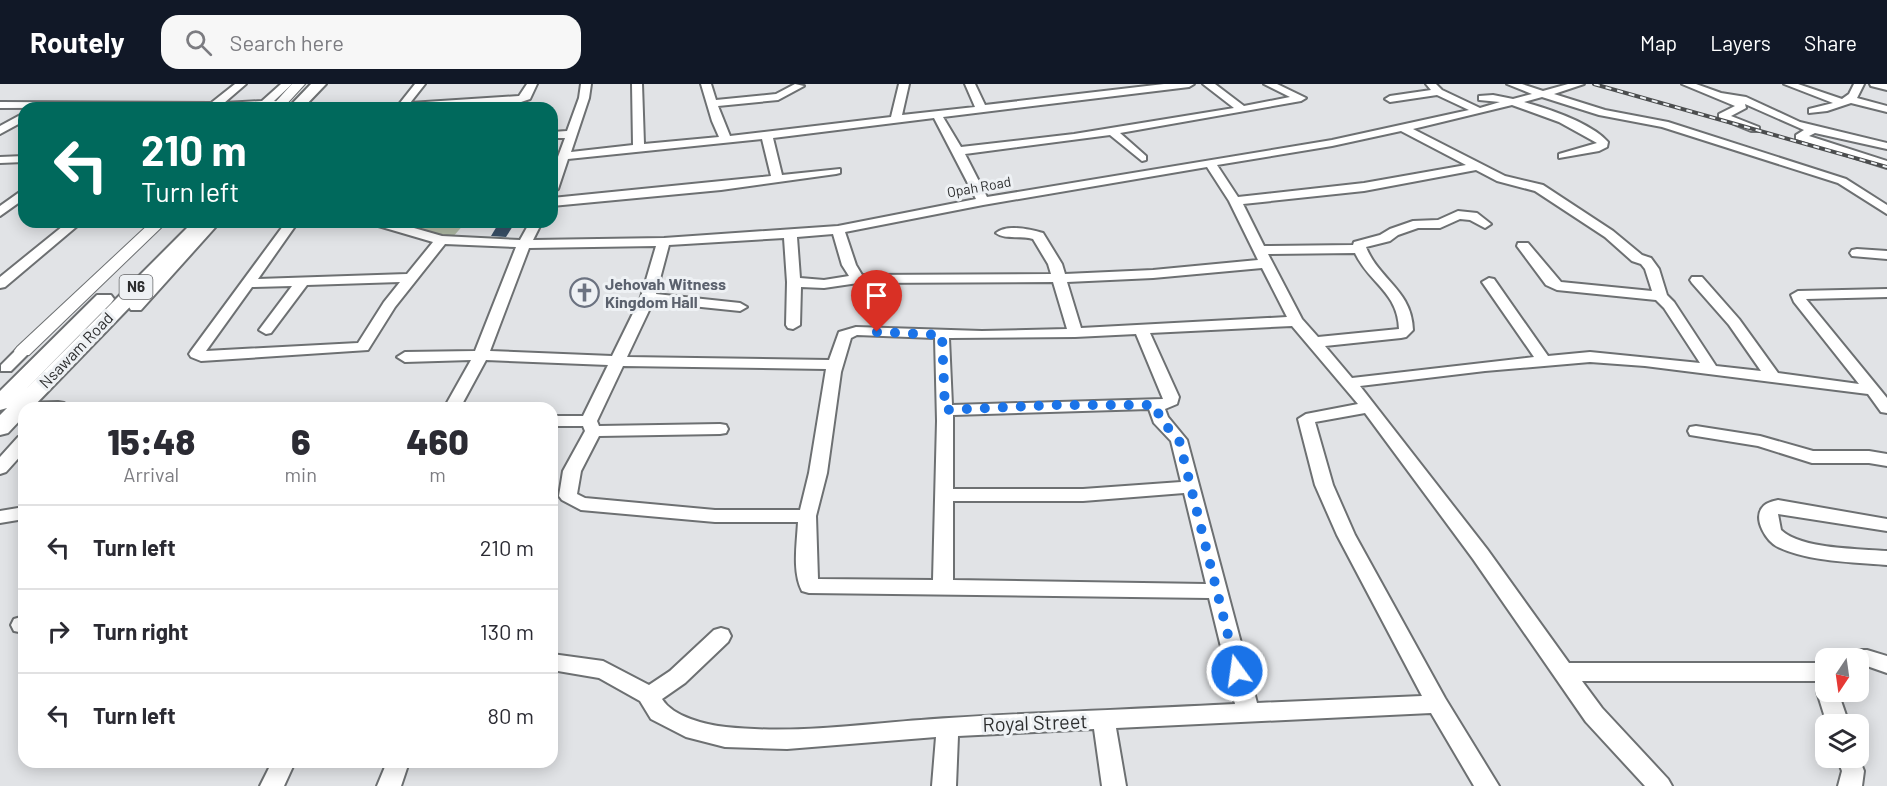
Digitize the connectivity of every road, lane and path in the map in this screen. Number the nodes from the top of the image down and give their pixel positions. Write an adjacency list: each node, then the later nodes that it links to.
1 (241, 84): 30 (street)
2 (287, 84): 31 (street)
3 (299, 84): 32 (main road)
4 (319, 84): 33 (highway)
5 (335, 84): 34 (highway)
6 (420, 84): 35 (street)
7 (532, 84): 36 (street)
8 (586, 84): 57 (street)
9 (637, 84): 62 (street)
10 (706, 84): 39 (street)
11 (904, 84): 50 (street)
12 (970, 84): 43 (street)
13 (1189, 84): 23 (street)
14 (1208, 84): 44 (street)
15 (1269, 84): 44 (street)
16 (1512, 84): 26 (street)
17 (1579, 84): 26 (street, Opah Road)
18 (1687, 84): 27 (street)
19 (1789, 84): 37 (street)
20 (1859, 84): 37 (street)
21 (1875, 84): 24 (street)
22 (799, 86): 39 (street)
23 (1166, 86): 43 (street)
24 (1887, 87)
25 (1434, 88): 29 (street); 45 (street)
26 (1542, 95): 38 (street, Opah Road); 79 (street)
27 (1724, 96): 53 (street); 54 (street)
28 (1483, 98): 38 (street)
29 (1390, 99)
30 (219, 102)
31 (276, 102)
32 (278, 102)
33 (301, 102)
34 (318, 102)
35 (406, 102)
36 (476, 102)
37 (1847, 102): 42 (street); 46 (street)
38 (1513, 103): 45 (street, Opah Road); 65 (street)
39 (711, 104): 60 (street)
40 (0, 105): 41 (street)
41 (18, 106)
42 (1887, 108)
43 (981, 109): 49 (street)
44 (1242, 110): 55 (street)
45 (1479, 111): 52 (street, Opah Road)
46 (1813, 111)
47 (18, 112): 48 (street)
48 (0, 113)
49 (936, 114): 50 (street); 63 (street)
50 (896, 118): 59 (street)
51 (18, 120): 56 (street)
52 (1403, 128): 69 (street, Opah Road); 71 (street)
53 (1755, 129)
54 (1814, 129): 61 (street); 70 (street)
55 (1112, 130): 63 (street); 66 (street)
56 (0, 131)
57 (571, 134): 58 (street); 64 (street)
58 (558, 135)
59 (767, 135): 60 (street); 74 (street)
60 (726, 139): 62 (street)
61 (1887, 146)
62 (639, 148): 64 (street)
63 (958, 151): 77 (street)
64 (563, 156): 72 (street)
65 (1563, 156)
66 (1142, 158)
67 (18, 159): 68 (street)
68 (0, 160)
69 (1210, 163): 77 (street, Opah Road); 78 (street)
70 (1887, 165)
71 (1475, 167): 78 (street); 111 (street)
72 (558, 171)
73 (836, 171): 74 (street)
74 (777, 179): 76 (street)
75 (18, 198): 80 (street)
76 (558, 201)
77 (983, 201): 90 (street, Opah Road)
78 (1235, 201): 100 (street)
79 (1887, 210)
80 (0, 212)
81 (1485, 224): 97 (street)
82 (69, 228): 109 (street)
83 (154, 228): 122 (main road)
84 (175, 228): 135 (highway, Nsawam Road / N6)
85 (197, 228): 135 (highway, Nsawam Road / N6)
86 (208, 228): 113 (street)
87 (288, 228): 108 (street)
88 (400, 228): 93 (street, Opah Road)
89 (533, 228): 95 (street)
90 (837, 230): 92 (street, Opah Road); 103 (street)
91 (1002, 233): 102 (street)
92 (790, 235): 94 (street, Opah Road); 106 (street)
93 (441, 240): 95 (street, Opah Road); 101 (street)
94 (664, 242): 95 (street, Opah Road); 112 (street)
95 (524, 244): 123 (street)
96 (1523, 246): 111 (street)
97 (1360, 249): 100 (street); 121 (street)
98 (1857, 253): 99 (street)
99 (1887, 255)
100 (1264, 257): 102 (street); 115 (street)
101 (411, 278): 105 (street); 108 (street)
102 (1059, 278): 103 (street); 119 (street)
103 (858, 279): 106 (street)
104 (1697, 280): 130 (street)
105 (303, 281): 108 (street); 118 (street)
106 (794, 282): 116 (street)
107 (1489, 282): 126 (street)
108 (248, 283)
109 (0, 284)
110 (1887, 293): 132 (street)
111 (1660, 296): 129 (street)
112 (648, 297): 114 (street); 125 (street)
113 (136, 307)
114 (740, 307)
115 (1296, 321): 117 (street); 121 (street)
116 (793, 325)
117 (1141, 329): 119 (street); 134 (street)
118 (266, 330)
119 (1075, 333): 120 (street)
120 (942, 335): 127 (street); 138 (street)
121 (1315, 342): 131 (street)
122 (23, 351): 128 (street)
123 (481, 355): 124 (street); 125 (street); 133 (street)
124 (405, 357)
125 (617, 360): 127 (street); 140 (street)
126 (1543, 360): 129 (street); 131 (street)
127 (836, 365): 150 (street)
128 (2, 369)
129 (1711, 369): 130 (street)
130 (1774, 379): 132 (street)
131 (1347, 383): 136 (street)
132 (1871, 390): 137 (street)
133 (455, 402)
134 (1156, 405): 138 (street); 147 (street)
135 (10, 406): 141 (highway, Nsawam Road / N6)
136 (1369, 407): 160 (street); 163 (street)
137 (1887, 408)
138 (945, 410): 148 (street)
139 (558, 422): 140 (street)
140 (591, 426): 142 (street); 150 (street)
141 (0, 428)
142 (720, 429)
143 (1696, 431): 145 (street)
144 (18, 448): 146 (street)
145 (1887, 460)
146 (0, 468)
147 (1191, 487): 148 (street); 155 (street)
148 (944, 495): 154 (street)
149 (18, 514): 151 (street)
150 (807, 516): 154 (street)
151 (0, 517)
152 (1887, 525): 153 (street)
153 (1887, 558)
154 (943, 588): 155 (street)
155 (1216, 591): 164 (street)
156 (721, 636): 162 (street)
157 (1869, 659): 159 (street)
158 (558, 663): 162 (street, Royal Street)
159 (1887, 665)
160 (1564, 672): 161 (street); 175 (street)
161 (1815, 678)
162 (648, 695): 166 (street, Royal Street)
163 (1437, 704): 164 (street, Royal Street); 174 (street)
164 (1248, 712): 165 (street, Royal Street)
165 (1104, 721): 166 (street, Royal Street); 173 (street)
166 (948, 727): 172 (street)
167 (281, 768): 170 (street)
168 (396, 768): 171 (street)
169 (1852, 768): 176 (street)
170 (272, 786)
171 (389, 786)
172 (944, 786)
173 (1114, 786)
174 (1487, 786)
175 (1660, 786)
176 (1850, 786)

